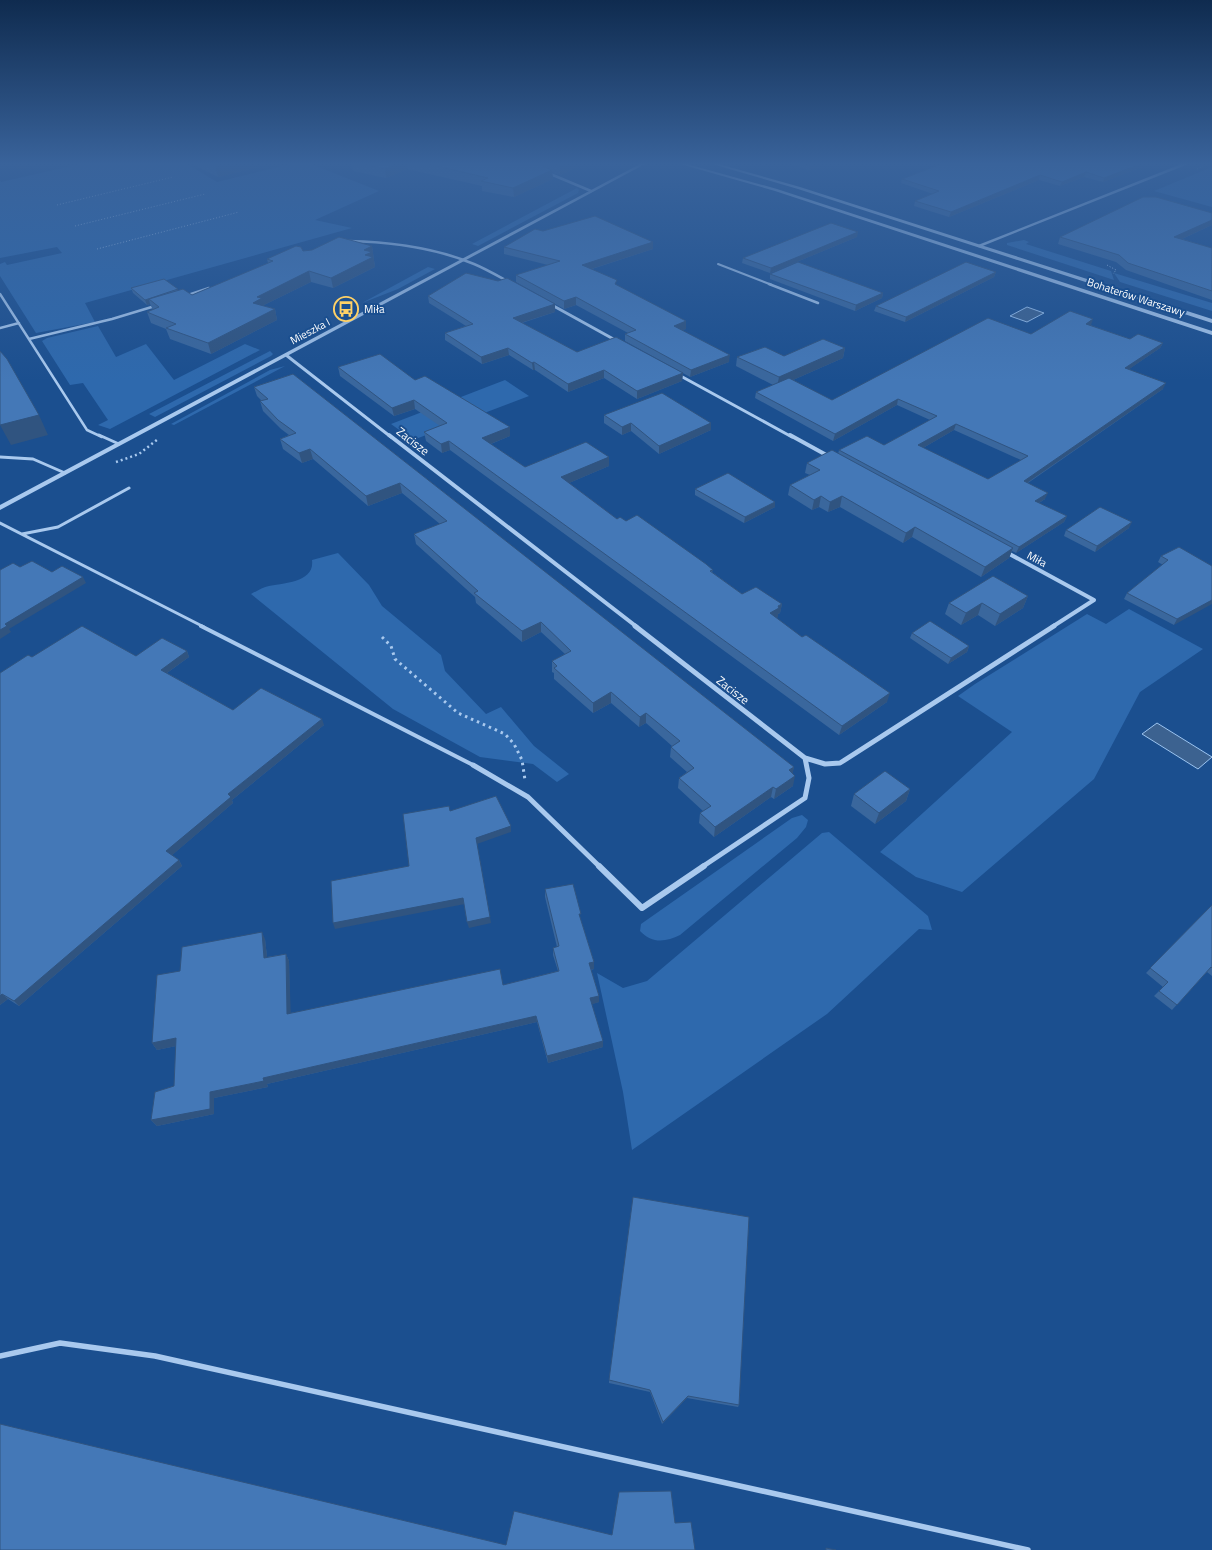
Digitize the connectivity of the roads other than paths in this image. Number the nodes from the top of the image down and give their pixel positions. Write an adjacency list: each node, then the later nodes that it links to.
1 (507, 236): 7 (street, Mieszka I)
2 (917, 236): 19 (street, Bohaterów Warszawy)
3 (949, 236): 6 (street, Bohaterów Warszawy)
4 (1003, 236): 6 (street)
5 (344, 241): 7 (street)
6 (979, 246): 16 (street, Bohaterów Warszawy)
7 (463, 260): 9 (street); 22 (street, Mieszka I)
8 (718, 264): 14 (lane)
9 (510, 283)
10 (217, 286): 12 (lane)
11 (0, 294): 17 (lane)
12 (188, 295)
13 (545, 302): 21 (street)
14 (818, 303)
15 (160, 304): 20 (lane)
16 (1212, 321)
17 (19, 323): 18 (lane); 20 (lane)
18 (0, 328)
19 (1212, 333)
20 (29, 339): 24 (lane)
21 (623, 344)
22 (286, 355): 24 (street, Mieszka I); 33 (street, Zacisze)
23 (676, 373): 26 (street)
24 (118, 444): 27 (street, Mieszka I)
25 (0, 457): 27 (lane)
26 (832, 458)
27 (65, 473): 29 (street, Mieszka I)
28 (129, 488): 31 (lane)
29 (0, 508)
30 (0, 523): 31 (lane)
31 (22, 534): 34 (lane)
32 (998, 548): 33 (street, Miła)
33 (805, 758): 34 (street)
34 (473, 765)
35 (0, 1356): 36 (lane)
36 (1028, 1550)

